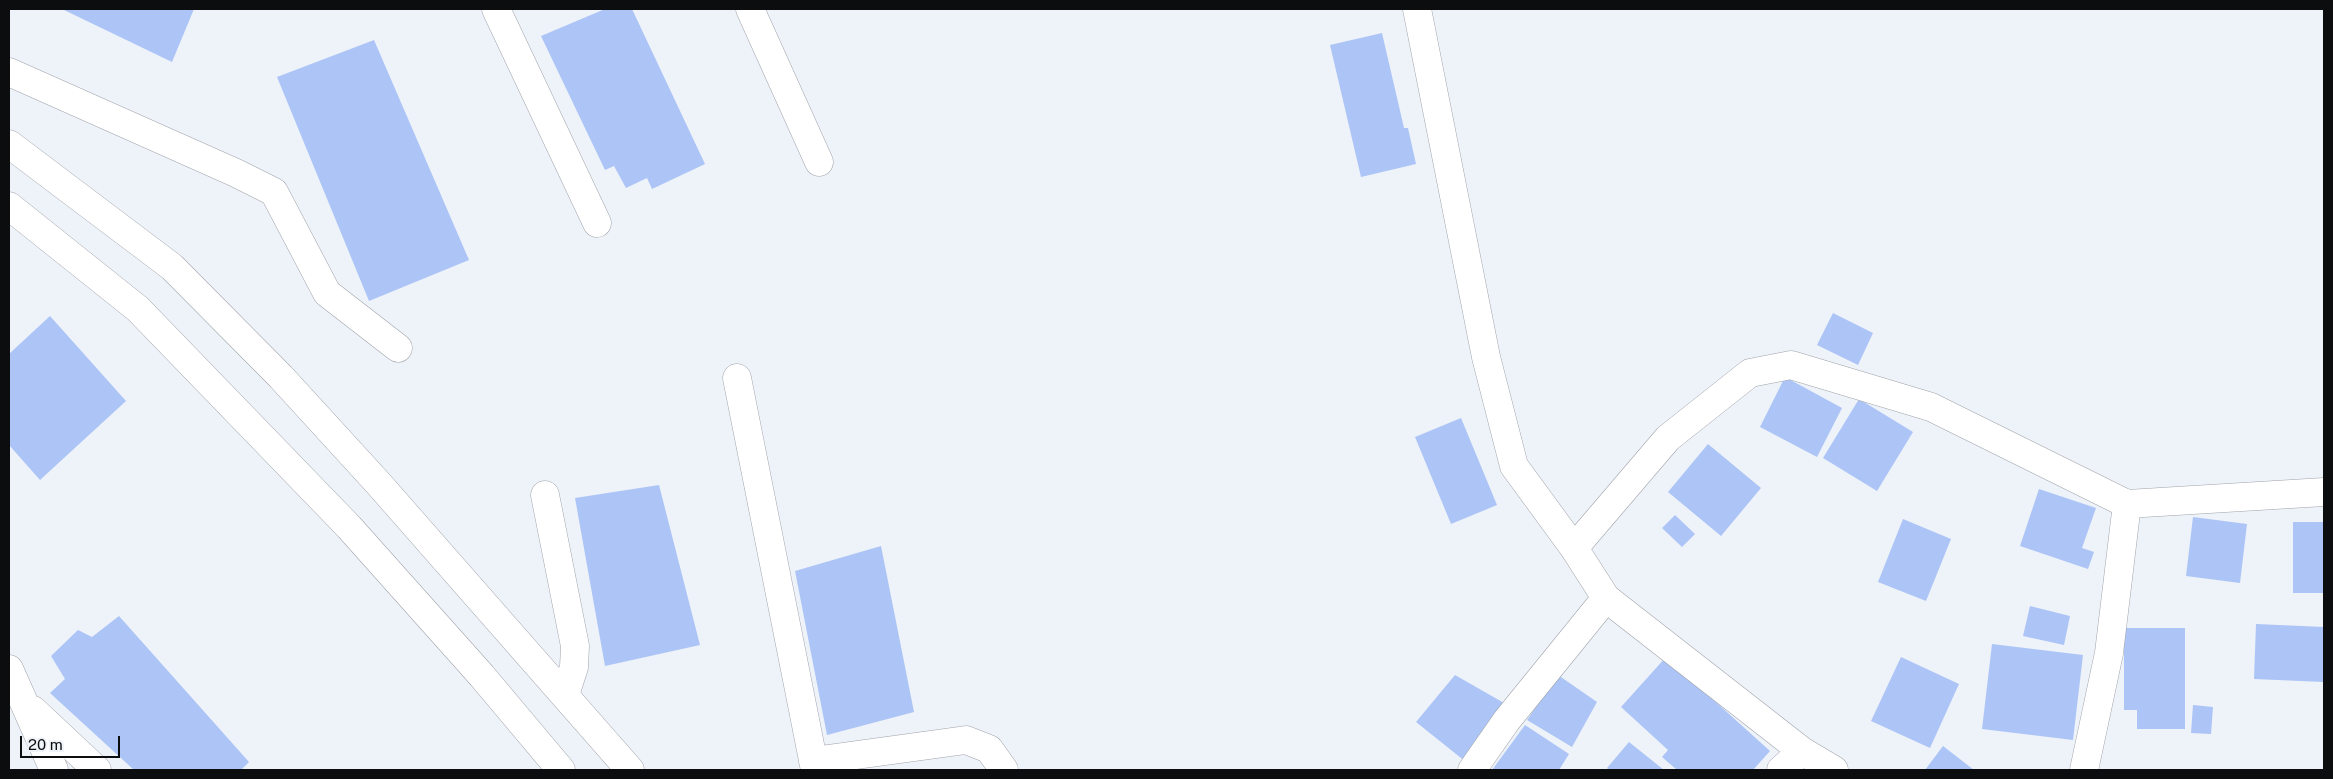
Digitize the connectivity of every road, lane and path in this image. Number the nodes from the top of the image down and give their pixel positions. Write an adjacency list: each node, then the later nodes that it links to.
1 (496, 9): 8 (street)
2 (750, 9): 6 (street)
3 (1417, 9): 14 (street)
4 (9, 72): 9 (street)
5 (9, 144): 17 (street)
6 (819, 162)
7 (9, 206): 23 (street)
8 (597, 223)
9 (398, 348)
10 (737, 378): 20 (street)
11 (2324, 492): 13 (street)
12 (545, 495): 17 (street)
13 (2127, 504): 14 (street); 29 (street)
14 (1574, 548): 15 (street)
15 (1606, 598): 19 (street); 26 (street)
16 (9, 669): 18 (street)
17 (565, 695): 24 (street)
18 (23, 700): 21 (street); 22 (street)
19 (1802, 751): 27 (street); 28 (street)
20 (814, 765): 25 (street)
21 (54, 770)
22 (97, 770)
23 (561, 770)
24 (630, 770)
25 (1004, 770)
26 (1472, 770)
27 (1781, 770)
28 (1834, 770)
29 (2084, 770)

